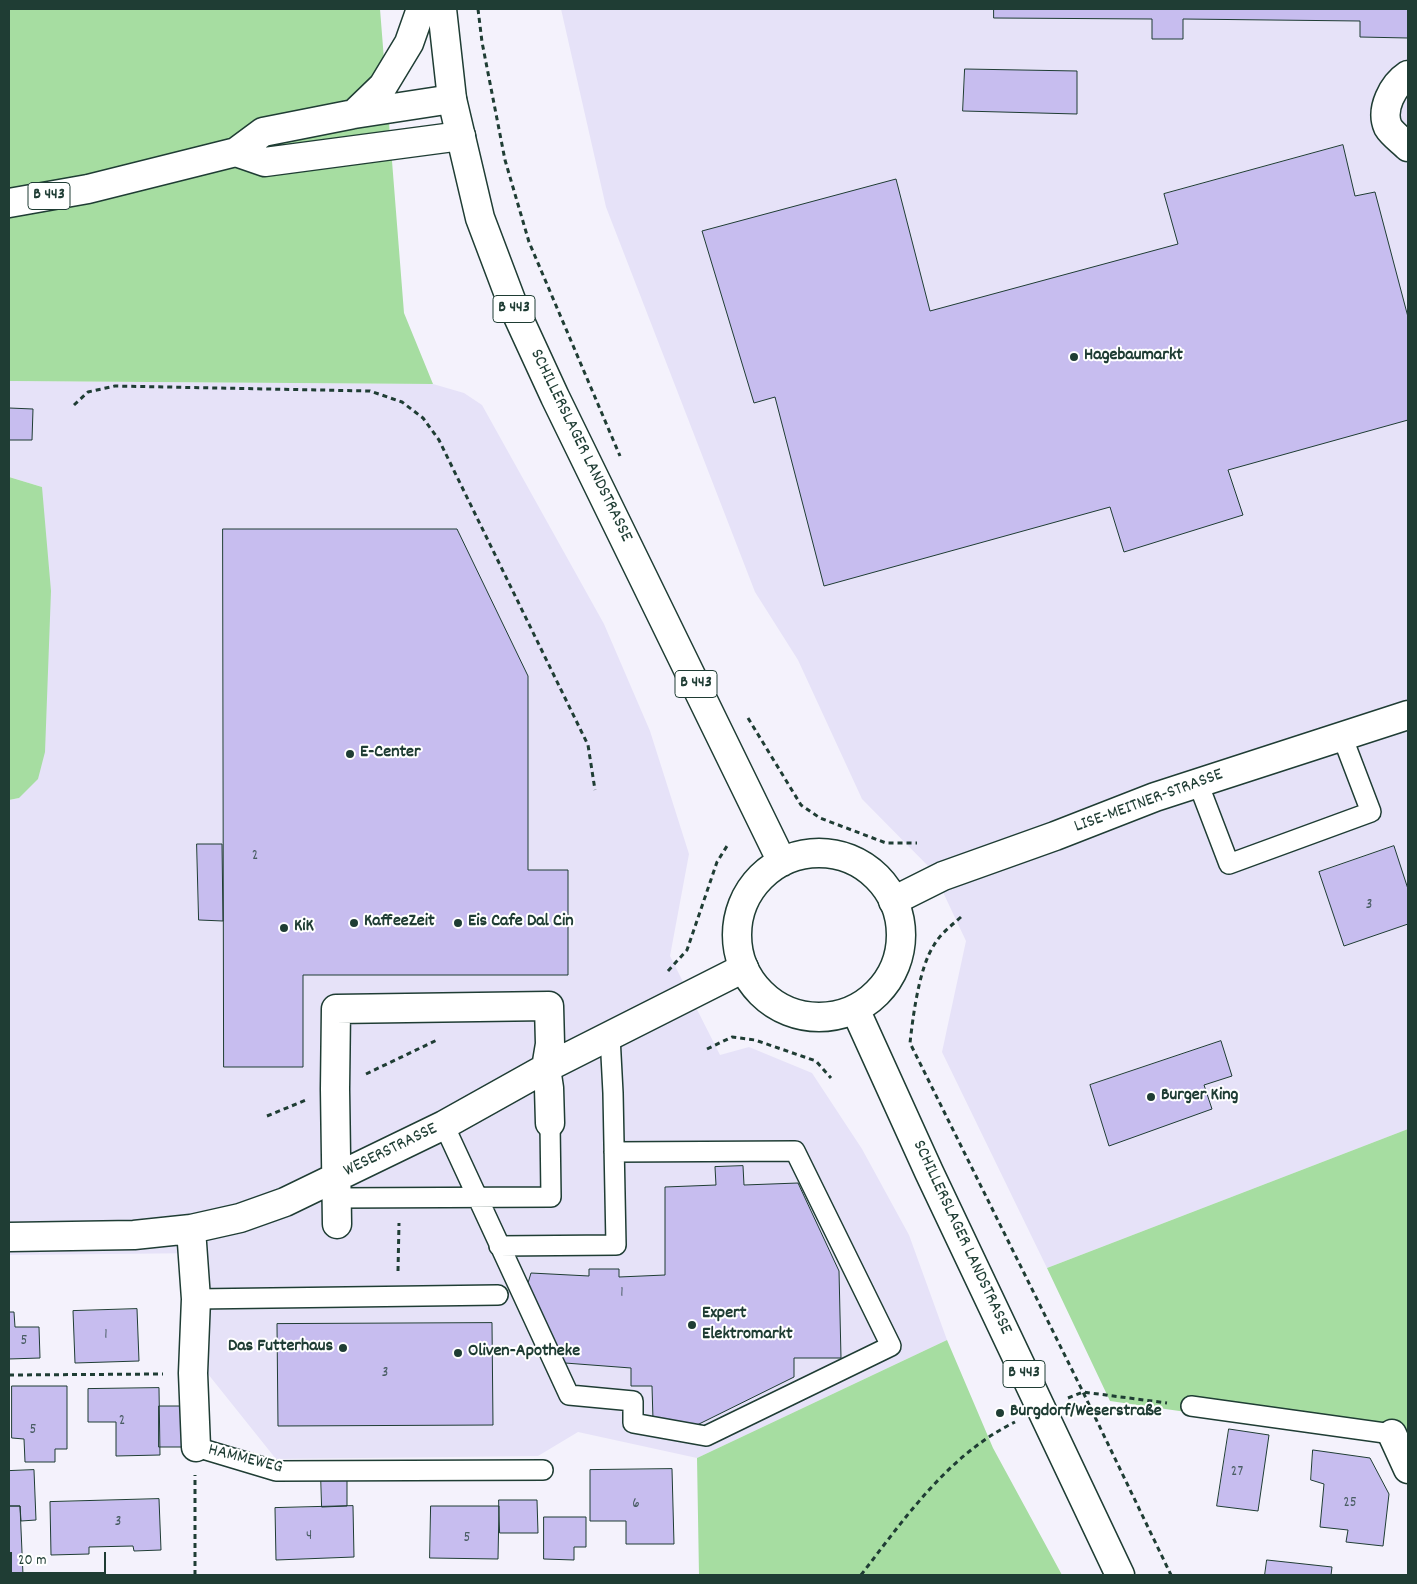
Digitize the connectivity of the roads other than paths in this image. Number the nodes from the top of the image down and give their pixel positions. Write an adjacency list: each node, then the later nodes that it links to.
1 (421, 9): 5 (main road)
2 (442, 9): 4 (main road, SCHILLERSLAGER LANDSTRASSE / B 443)
3 (1408, 75): 7 (main road)
4 (452, 100): 5 (main road); 6 (main road, SCHILLERSLAGER LANDSTRASSE / B 443)
5 (354, 114): 8 (main road, B 443)
6 (461, 136): 8 (main road); 15 (main road, SCHILLERSLAGER LANDSTRASSE / B 443)
7 (1408, 147)
8 (236, 152): 9 (main road, B 443)
9 (88, 189): 10 (main road, B 443); 11 (main road, B 443)
10 (9, 190)
11 (9, 203)
12 (1408, 715): 13 (main road, LISE-MEITNER-STRASSE)
13 (1342, 736): 14 (main road, LISE-MEITNER-STRASSE); 14 (lane)
14 (1198, 782): 16 (main road, LISE-MEITNER-STRASSE)
15 (782, 862): 16 (main road); 17 (main road)
16 (893, 901): 18 (main road)
17 (744, 968): 18 (main road); 19 (main road, WESERSTRASSE)
18 (855, 1008): 36 (main road, SCHILLERSLAGER LANDSTRASSE / B 443)
19 (610, 1036): 20 (main road, WESERSTRASSE); 23 (lane)
20 (546, 1068): 21 (main road); 22 (main road, WESERSTRASSE); 25 (main road)
21 (550, 1122): 24 (lane)
22 (444, 1125): 24 (lane); 25 (main road, WESERSTRASSE)
23 (614, 1152): 28 (lane); 28 (lane)
24 (478, 1198): 25 (lane); 28 (lane)
25 (337, 1199): 26 (main road, WESERSTRASSE)
26 (191, 1229): 27 (main road, WESERSTRASSE); 30 (main road, HAMMEWEG)
27 (9, 1237)
28 (499, 1246)
29 (498, 1295): 30 (lane)
30 (196, 1299): 33 (main road, HAMMEWEG)
31 (1191, 1406): 32 (lane)
32 (1392, 1434): 34 (main road)
33 (196, 1447): 35 (lane, HAMMEWEG)
34 (1408, 1469)
35 (543, 1470)
36 (1120, 1575)

